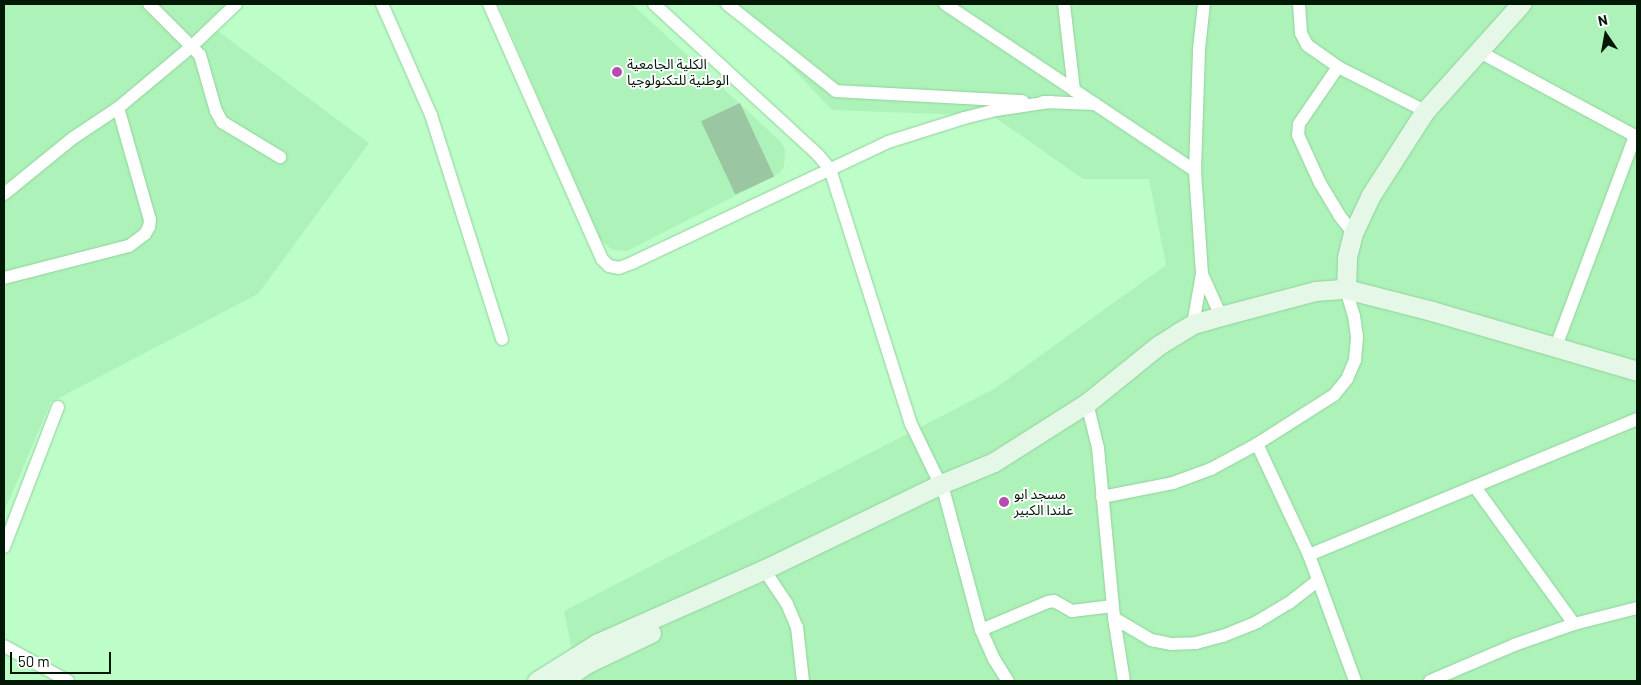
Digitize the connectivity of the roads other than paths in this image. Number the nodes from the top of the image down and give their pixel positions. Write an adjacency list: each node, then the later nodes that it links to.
1 (150, 4): 12 (street)
2 (236, 4): 12 (street)
3 (382, 4): 31 (street)
4 (489, 4): 22 (street)
5 (654, 4): 22 (street)
6 (726, 4): 16 (street)
7 (945, 4): 15 (street)
8 (1064, 4): 15 (street)
9 (1204, 4): 23 (street)
10 (1299, 4): 14 (street)
11 (1521, 4): 13 (street)
12 (191, 47): 18 (street); 21 (street)
13 (1478, 50): 19 (street); 20 (street)
14 (1338, 67): 19 (street); 25 (street)
15 (1074, 90): 17 (street)
16 (1051, 102): 17 (street); 22 (street)
17 (1095, 104): 23 (street)
18 (118, 108): 24 (street); 27 (street)
19 (1425, 112): 25 (street)
20 (1636, 137): 32 (street)
21 (280, 157)
22 (830, 169): 39 (street)
23 (1195, 171): 26 (street)
24 (4, 194)
25 (1353, 233): 28 (street)
26 (1202, 274): 29 (street); 30 (street)
27 (4, 278)
28 (1346, 289): 29 (street); 32 (street); 37 (street)
29 (1221, 316): 30 (street)
30 (1193, 324): 34 (street)
31 (502, 339)
32 (1555, 349): 33 (street)
33 (1637, 371)
34 (1086, 403): 39 (street); 40 (street)
35 (58, 407): 41 (street)
36 (1637, 419): 38 (street)
37 (1257, 444): 40 (street); 42 (street)
38 (1474, 487): 42 (street); 47 (street)
39 (942, 488): 43 (street); 48 (street); 50 (street)
40 (1102, 496): 46 (street)
41 (4, 548)
42 (1310, 555): 44 (street)
43 (769, 577): 50 (street); 53 (street)
44 (1318, 580): 46 (street); 56 (street)
45 (1637, 608): 47 (street)
46 (1114, 612): 48 (street); 55 (street)
47 (1574, 624): 57 (street)
48 (981, 630): 54 (street)
49 (4, 646): 51 (street)
50 (560, 678): 52 (street)
51 (68, 681)
52 (537, 681)
53 (803, 681)
54 (1008, 681)
55 (1124, 681)
56 (1355, 681)
57 (1430, 681)

